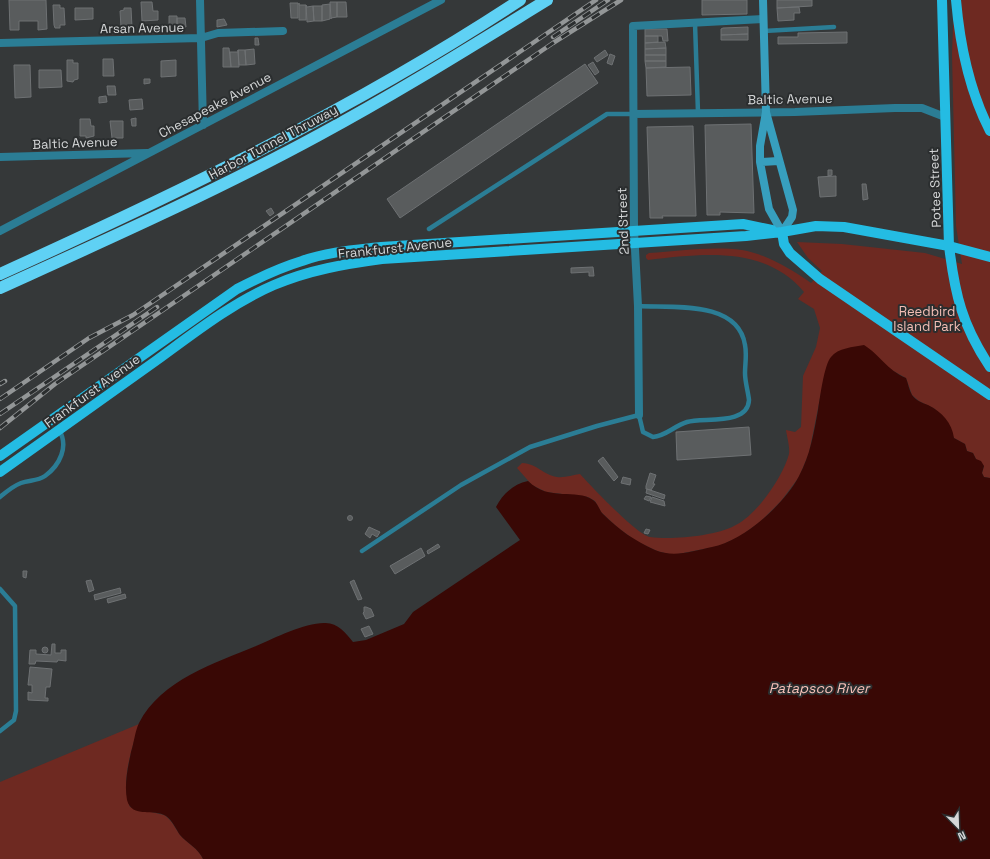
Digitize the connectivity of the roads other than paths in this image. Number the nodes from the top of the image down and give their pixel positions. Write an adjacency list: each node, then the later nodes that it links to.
1 (200, 0): 13 (street)
2 (442, 0): 19 (street, Chesapeake Avenue)
3 (520, 0): 32 (highway, Harbor Tunnel Thruway)
4 (547, 0): 33 (highway, Harbor Tunnel Thruway)
5 (763, 0): 8 (main road)
6 (942, 0): 18 (main road, Potee Street)
7 (956, 0): 20 (main road)
8 (763, 19): 9 (street); 12 (main road)
9 (695, 23): 16 (lane); 17 (street, 2nd Street)
10 (834, 27): 12 (lane)
11 (283, 31): 13 (street, Arsan Avenue)
12 (764, 31): 15 (main road)
13 (201, 38): 14 (street, Arsan Avenue); 19 (street)
14 (0, 43)
15 (766, 112): 16 (street, Baltic Avenue); 18 (street, Baltic Avenue); 23 (main road); 24 (main road)
16 (698, 113): 17 (street, Baltic Avenue)
17 (633, 114): 25 (lane); 26 (street, 2nd Street)
18 (945, 117): 30 (main road, Potee Street)
19 (204, 125): 21 (street, Chesapeake Avenue)
20 (990, 131)
21 (150, 153): 22 (street, Baltic Avenue); 27 (street, Chesapeake Avenue)
22 (0, 157)
23 (778, 161): 24 (main road); 28 (main road)
24 (760, 162): 28 (main road)
25 (429, 229)
26 (634, 230): 28 (main road, Frankfurst Avenue); 29 (street, 2nd Street); 38 (main road, Frankfurst Avenue)
27 (0, 231)
28 (782, 232): 29 (main road, Frankfurst Avenue); 30 (main road, Frankfurst Avenue); 36 (main road)
29 (635, 243): 34 (street, 2nd Street); 39 (main road, Frankfurst Avenue)
30 (949, 246): 31 (main road, Frankfurst Avenue); 35 (main road, Potee Street)
31 (990, 257)
32 (0, 274)
33 (0, 288)
34 (638, 306): 37 (street, 2nd Street); 37 (lane)
35 (990, 367)
36 (990, 395)
37 (639, 415): 43 (lane)
38 (52, 420): 39 (main road); 40 (main road, Frankfurst Avenue)
39 (59, 430): 41 (main road, Frankfurst Avenue); 42 (lane)
40 (0, 456)
41 (0, 472)
42 (0, 497)
43 (362, 551)
44 (0, 589): 45 (lane)
45 (0, 731)

